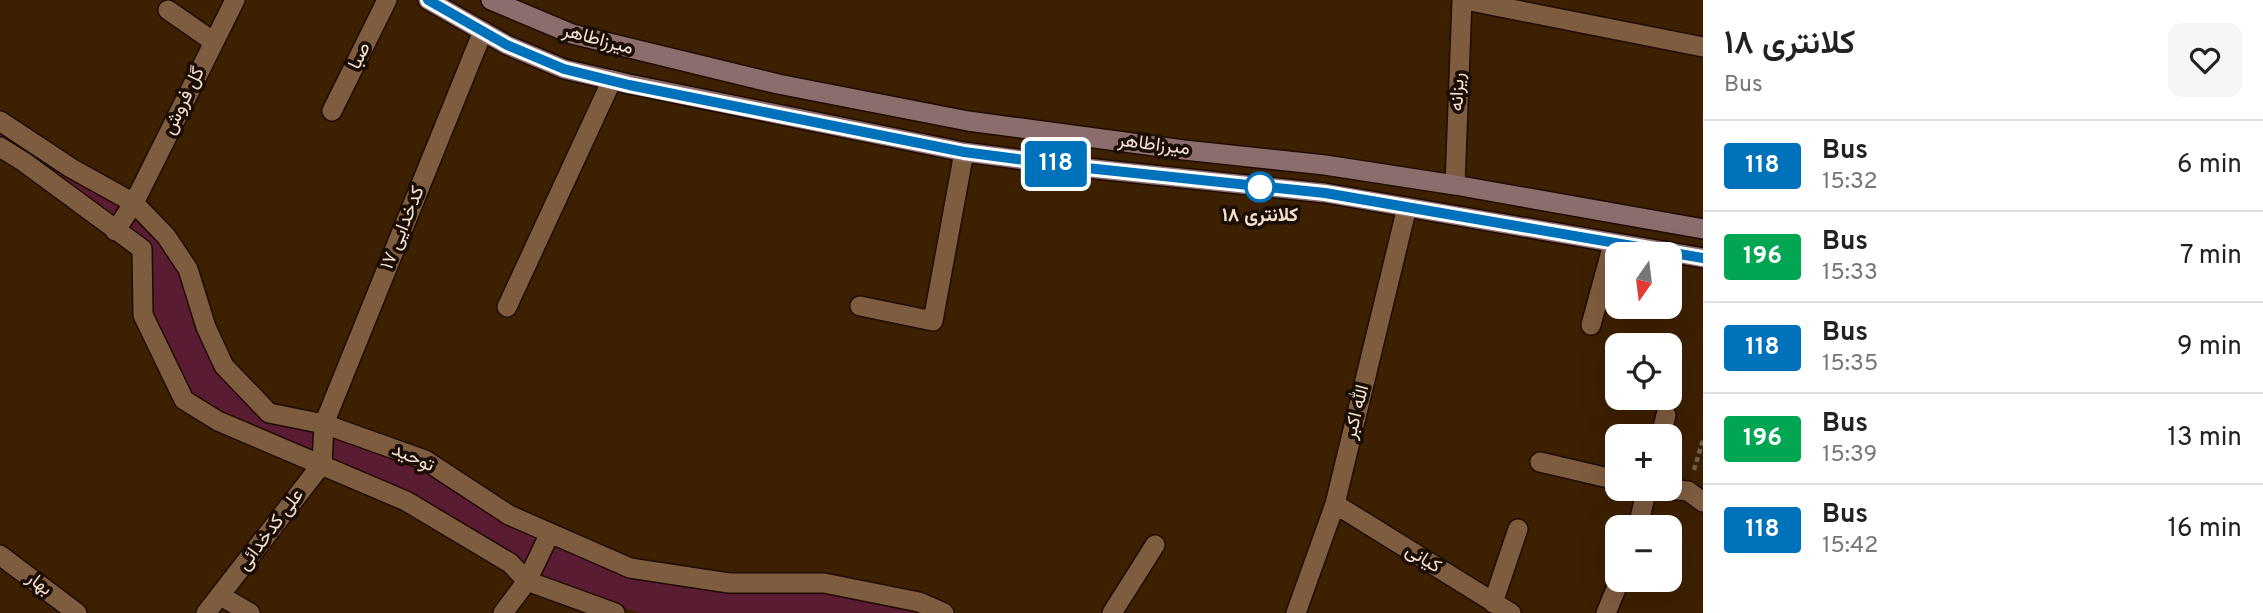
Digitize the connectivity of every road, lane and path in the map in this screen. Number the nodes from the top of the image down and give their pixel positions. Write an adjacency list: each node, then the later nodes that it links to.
1 (235, 0): 9 (street, گل فروش)
2 (387, 0): 12 (street, صبا)
3 (428, 0): 8 (main road, میرزاطاهر)
4 (491, 0): 16 (main road, میرزاطاهر)
5 (1464, 0): 6 (street); 16 (street, ریزانه)
6 (1520, 5): 10 (street)
7 (167, 10): 9 (street)
8 (483, 31): 11 (main road, میرزاطاهر); 29 (street, کدخدایی ۱۷)
9 (214, 42): 17 (street, گل فروش)
10 (1703, 47)
11 (612, 80): 15 (main road, میرزاطاهر); 26 (street)
12 (332, 111)
13 (0, 121): 17 (street, توحید)
14 (0, 147): 20 (street)
15 (964, 152): 18 (main road, میرزاطاهر); 25 (street)
16 (1455, 185): 19 (main road, میرزاطاهر)
17 (134, 203): 20 (street, گل فروش); 29 (street, توحید)
18 (1407, 207): 21 (main road, میرزاطاهر); 36 (street, الله اکبر)
19 (1703, 229)
20 (115, 231): 33 (street)
21 (1605, 243)
22 (1682, 255): 23 (main road, میرزاطاهر)
23 (1703, 258)
24 (1605, 273): 27 (street)
25 (860, 306)
26 (507, 307)
27 (1591, 325)
28 (1666, 415): 30 (street)
29 (324, 424): 33 (street, کدخدایی ۱۷); 38 (street, توحید)
30 (1664, 424)
31 (1703, 440): 35 (path)
32 (1540, 462): 34 (street)
33 (322, 464): 41 (street); 43 (street, علی کدخدائی)
34 (1605, 477)
35 (1695, 497)
36 (1335, 504): 44 (street, کیانی); 52 (street, الله اکبر)
37 (1518, 529): 44 (street)
38 (550, 533): 41 (street); 50 (street, توحید)
39 (1155, 545): 51 (street)
40 (0, 555): 45 (street, بهار)
41 (527, 581): 48 (street); 49 (street)
42 (1615, 592): 54 (street)
43 (221, 596): 46 (street, علی کدخدائی); 47 (street)
44 (1493, 603): 53 (street, کیانی)
45 (78, 613)
46 (206, 613)
47 (250, 613)
48 (503, 613)
49 (615, 613)
50 (944, 613)
51 (1112, 613)
52 (1296, 613)
53 (1511, 613)
54 (1606, 613)

